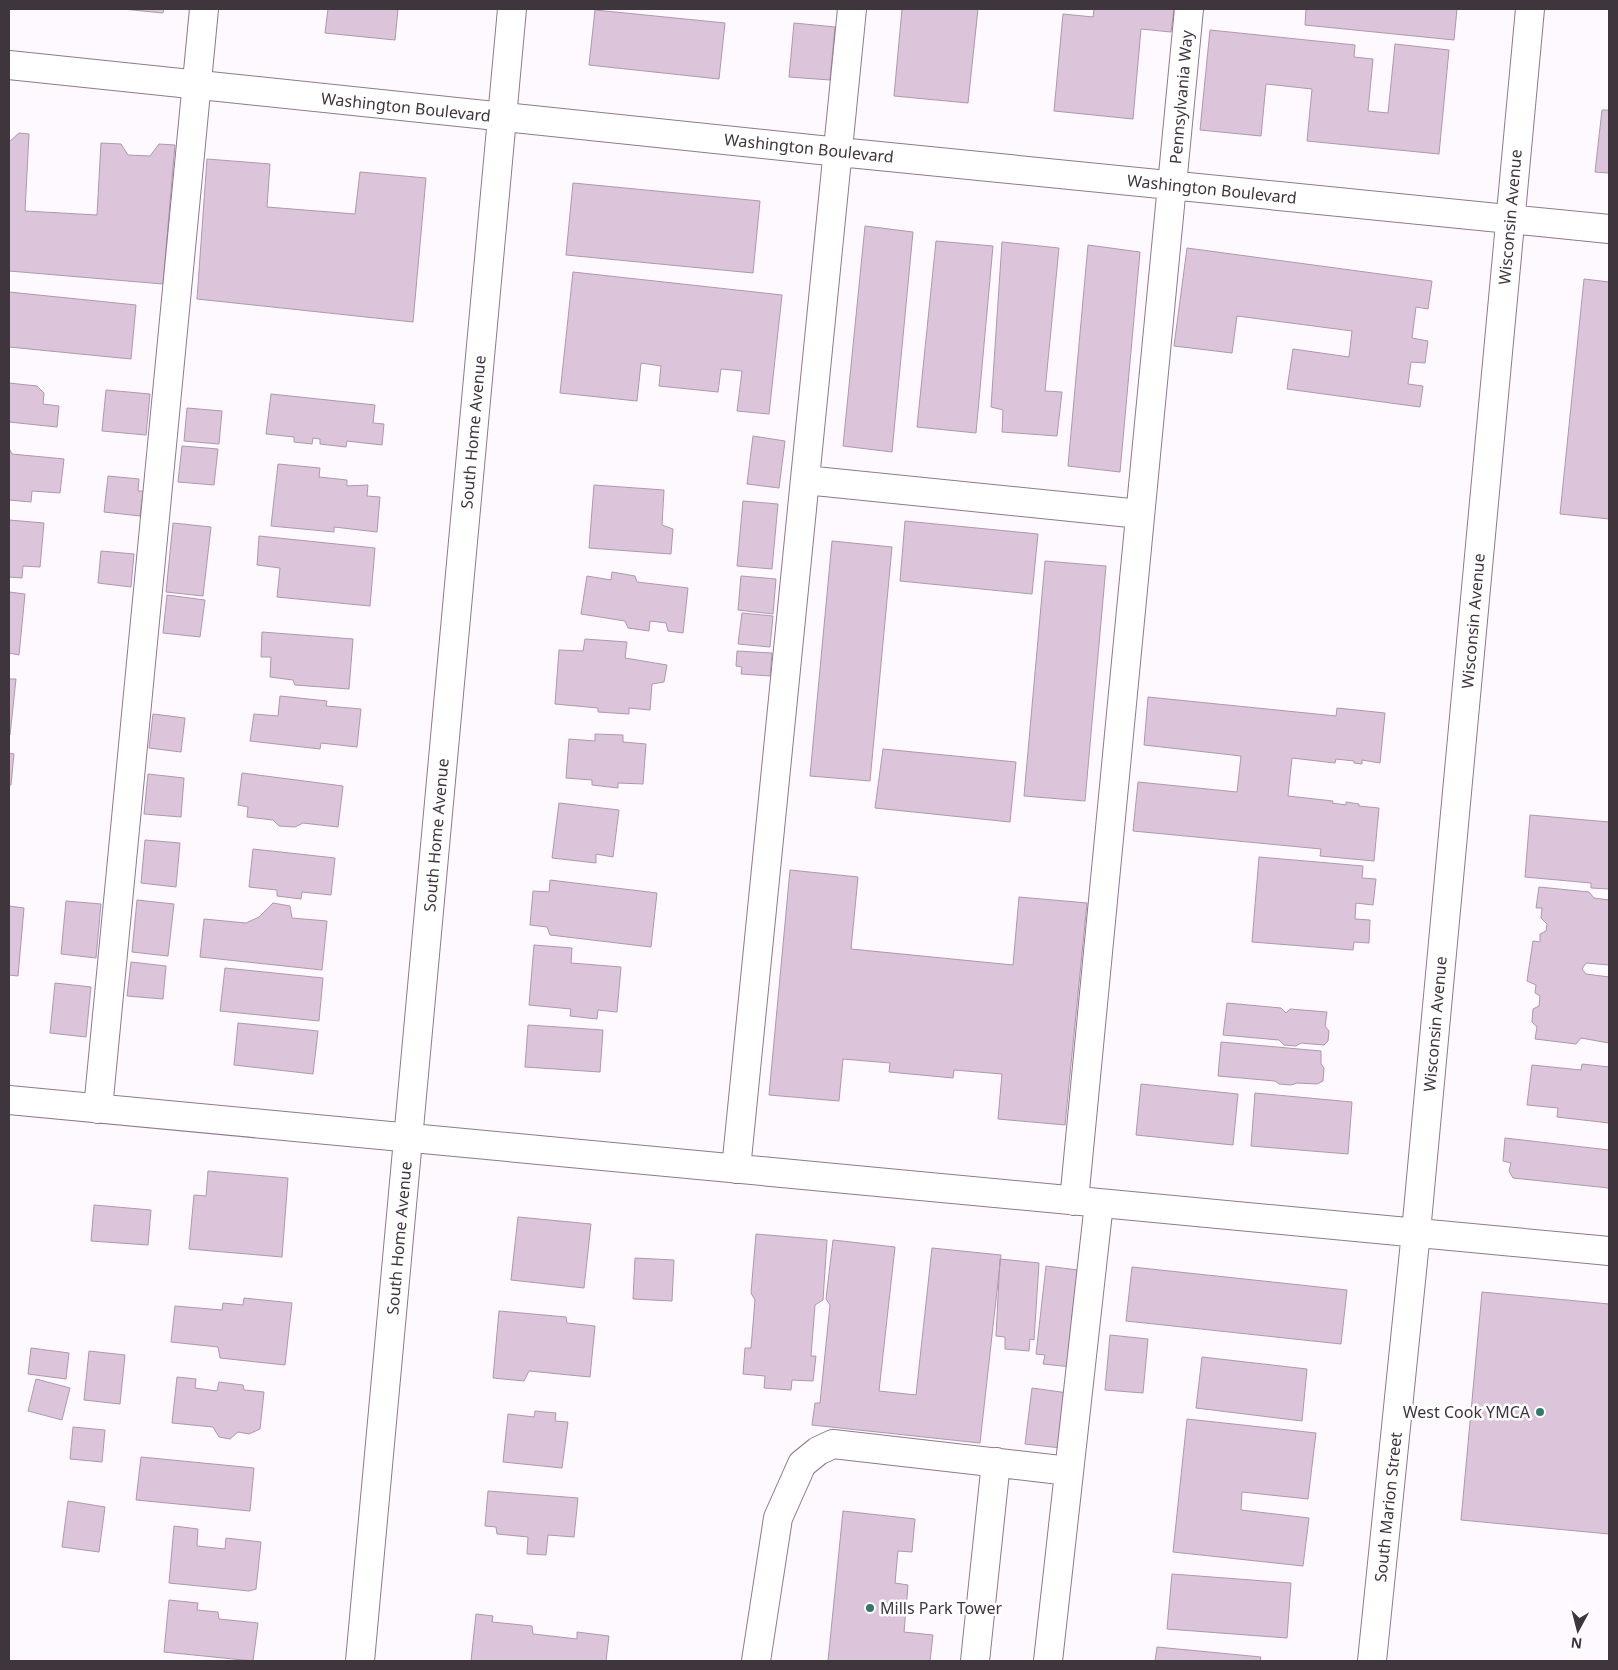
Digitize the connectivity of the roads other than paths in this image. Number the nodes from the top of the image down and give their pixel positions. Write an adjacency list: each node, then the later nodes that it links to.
1 (204, 9): 7 (street)
2 (512, 9): 8 (street, South Home Avenue)
3 (852, 9): 9 (street)
4 (1189, 9): 10 (street, Pennsylvania Way)
5 (1530, 9): 11 (street, Wisconsin Avenue)
6 (9, 65): 7 (street, Washington Boulevard)
7 (197, 85): 8 (street, Washington Boulevard); 16 (street)
8 (502, 117): 9 (street, Washington Boulevard); 17 (street, South Home Avenue)
9 (839, 152): 10 (street, Washington Boulevard); 13 (street)
10 (1172, 185): 11 (street, Washington Boulevard); 14 (street, Pennsylvania Way)
11 (1510, 219): 12 (street, Washington Boulevard); 20 (street, Wisconsin Avenue)
12 (1609, 228)
13 (805, 480): 14 (street); 18 (street)
14 (1140, 514): 19 (street, Pennsylvania Way)
15 (9, 1100): 16 (street)
16 (98, 1109): 17 (street)
17 (408, 1138): 18 (street); 24 (street, South Home Avenue)
18 (736, 1169): 19 (street)
19 (1086, 1202): 20 (street); 23 (street, Pennsylvania Way)
20 (1416, 1232): 21 (street); 28 (street, South Marion Street)
21 (1609, 1251)
22 (996, 1462): 23 (street); 25 (street); 26 (street)
23 (1069, 1471): 27 (street, Pennsylvania Way)
24 (360, 1661)
25 (756, 1661)
26 (975, 1661)
27 (1048, 1661)
28 (1372, 1661)

